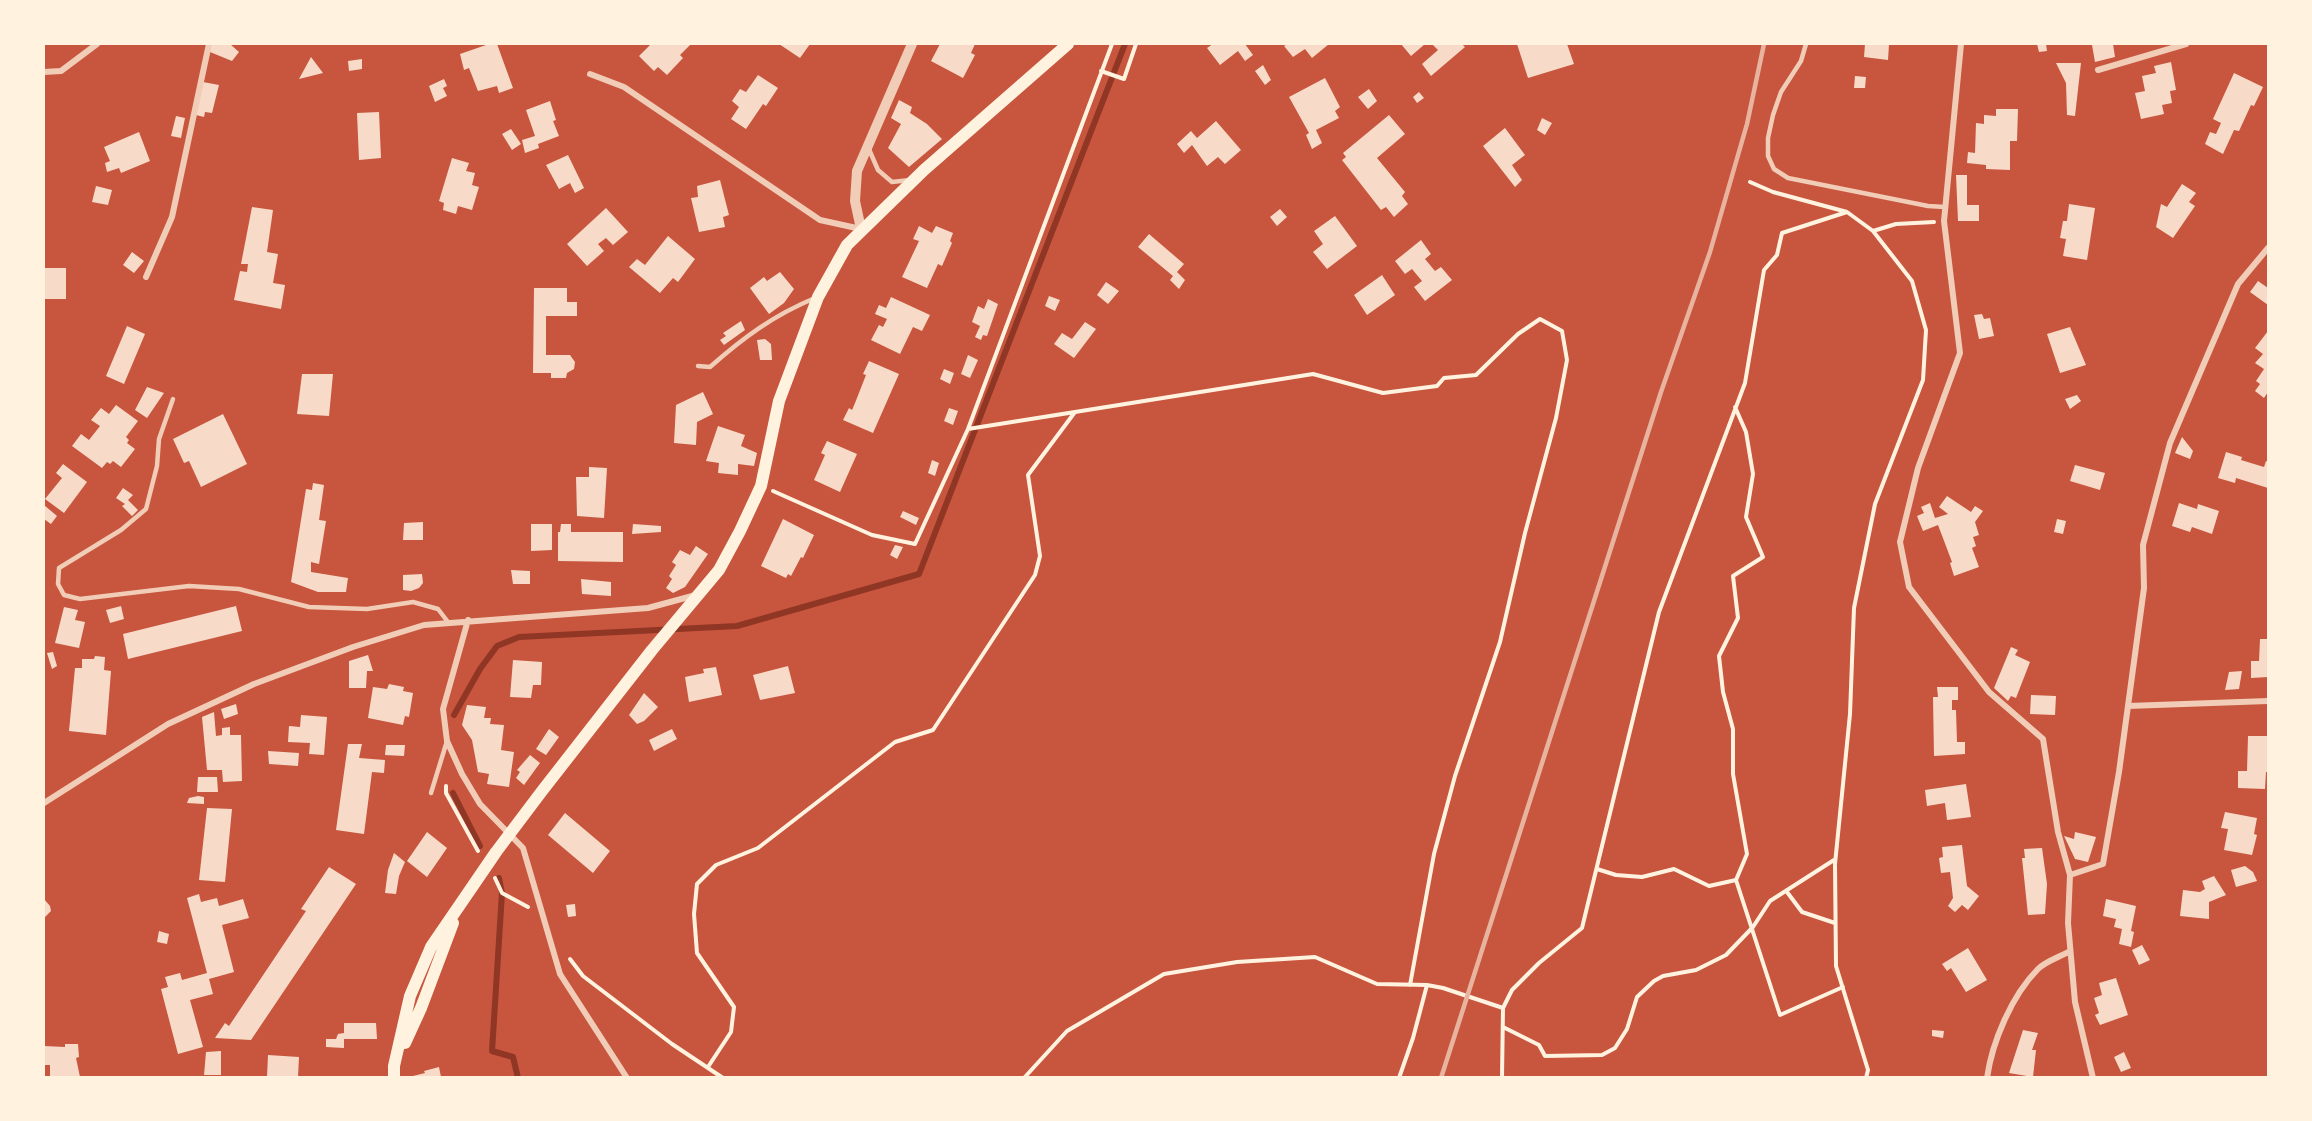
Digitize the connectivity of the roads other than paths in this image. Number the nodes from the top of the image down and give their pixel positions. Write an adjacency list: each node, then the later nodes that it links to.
1 (97, 44): 9 (street)
2 (208, 44): 16 (street)
3 (912, 44): 11 (street)
4 (1068, 44): 12 (main road)
5 (1806, 44): 13 (lane)
6 (1961, 44): 13 (street)
7 (2186, 44): 8 (street)
8 (2098, 70)
9 (44, 72)
10 (590, 74): 14 (street)
11 (868, 146): 12 (lane); 14 (street)
12 (912, 180): 14 (main road)
13 (1945, 207): 29 (street)
14 (861, 229): 17 (main road)
15 (2268, 248): 24 (street)
16 (146, 277)
17 (818, 297): 18 (lane); 20 (main road)
18 (698, 366)
19 (173, 399): 22 (lane)
20 (696, 595): 21 (street); 28 (main road)
21 (468, 621): 22 (street); 25 (street)
22 (448, 622): 27 (street)
23 (2268, 701): 24 (street)
24 (2128, 706): 29 (street)
25 (447, 741): 26 (lane); 28 (street)
26 (431, 793)
27 (44, 803)
28 (508, 835): 31 (main road); 32 (street)
29 (2070, 875): 30 (street)
30 (2070, 951): 33 (street); 34 (street)
31 (394, 1072)
32 (627, 1077)
33 (1987, 1077)
34 (2093, 1077)

